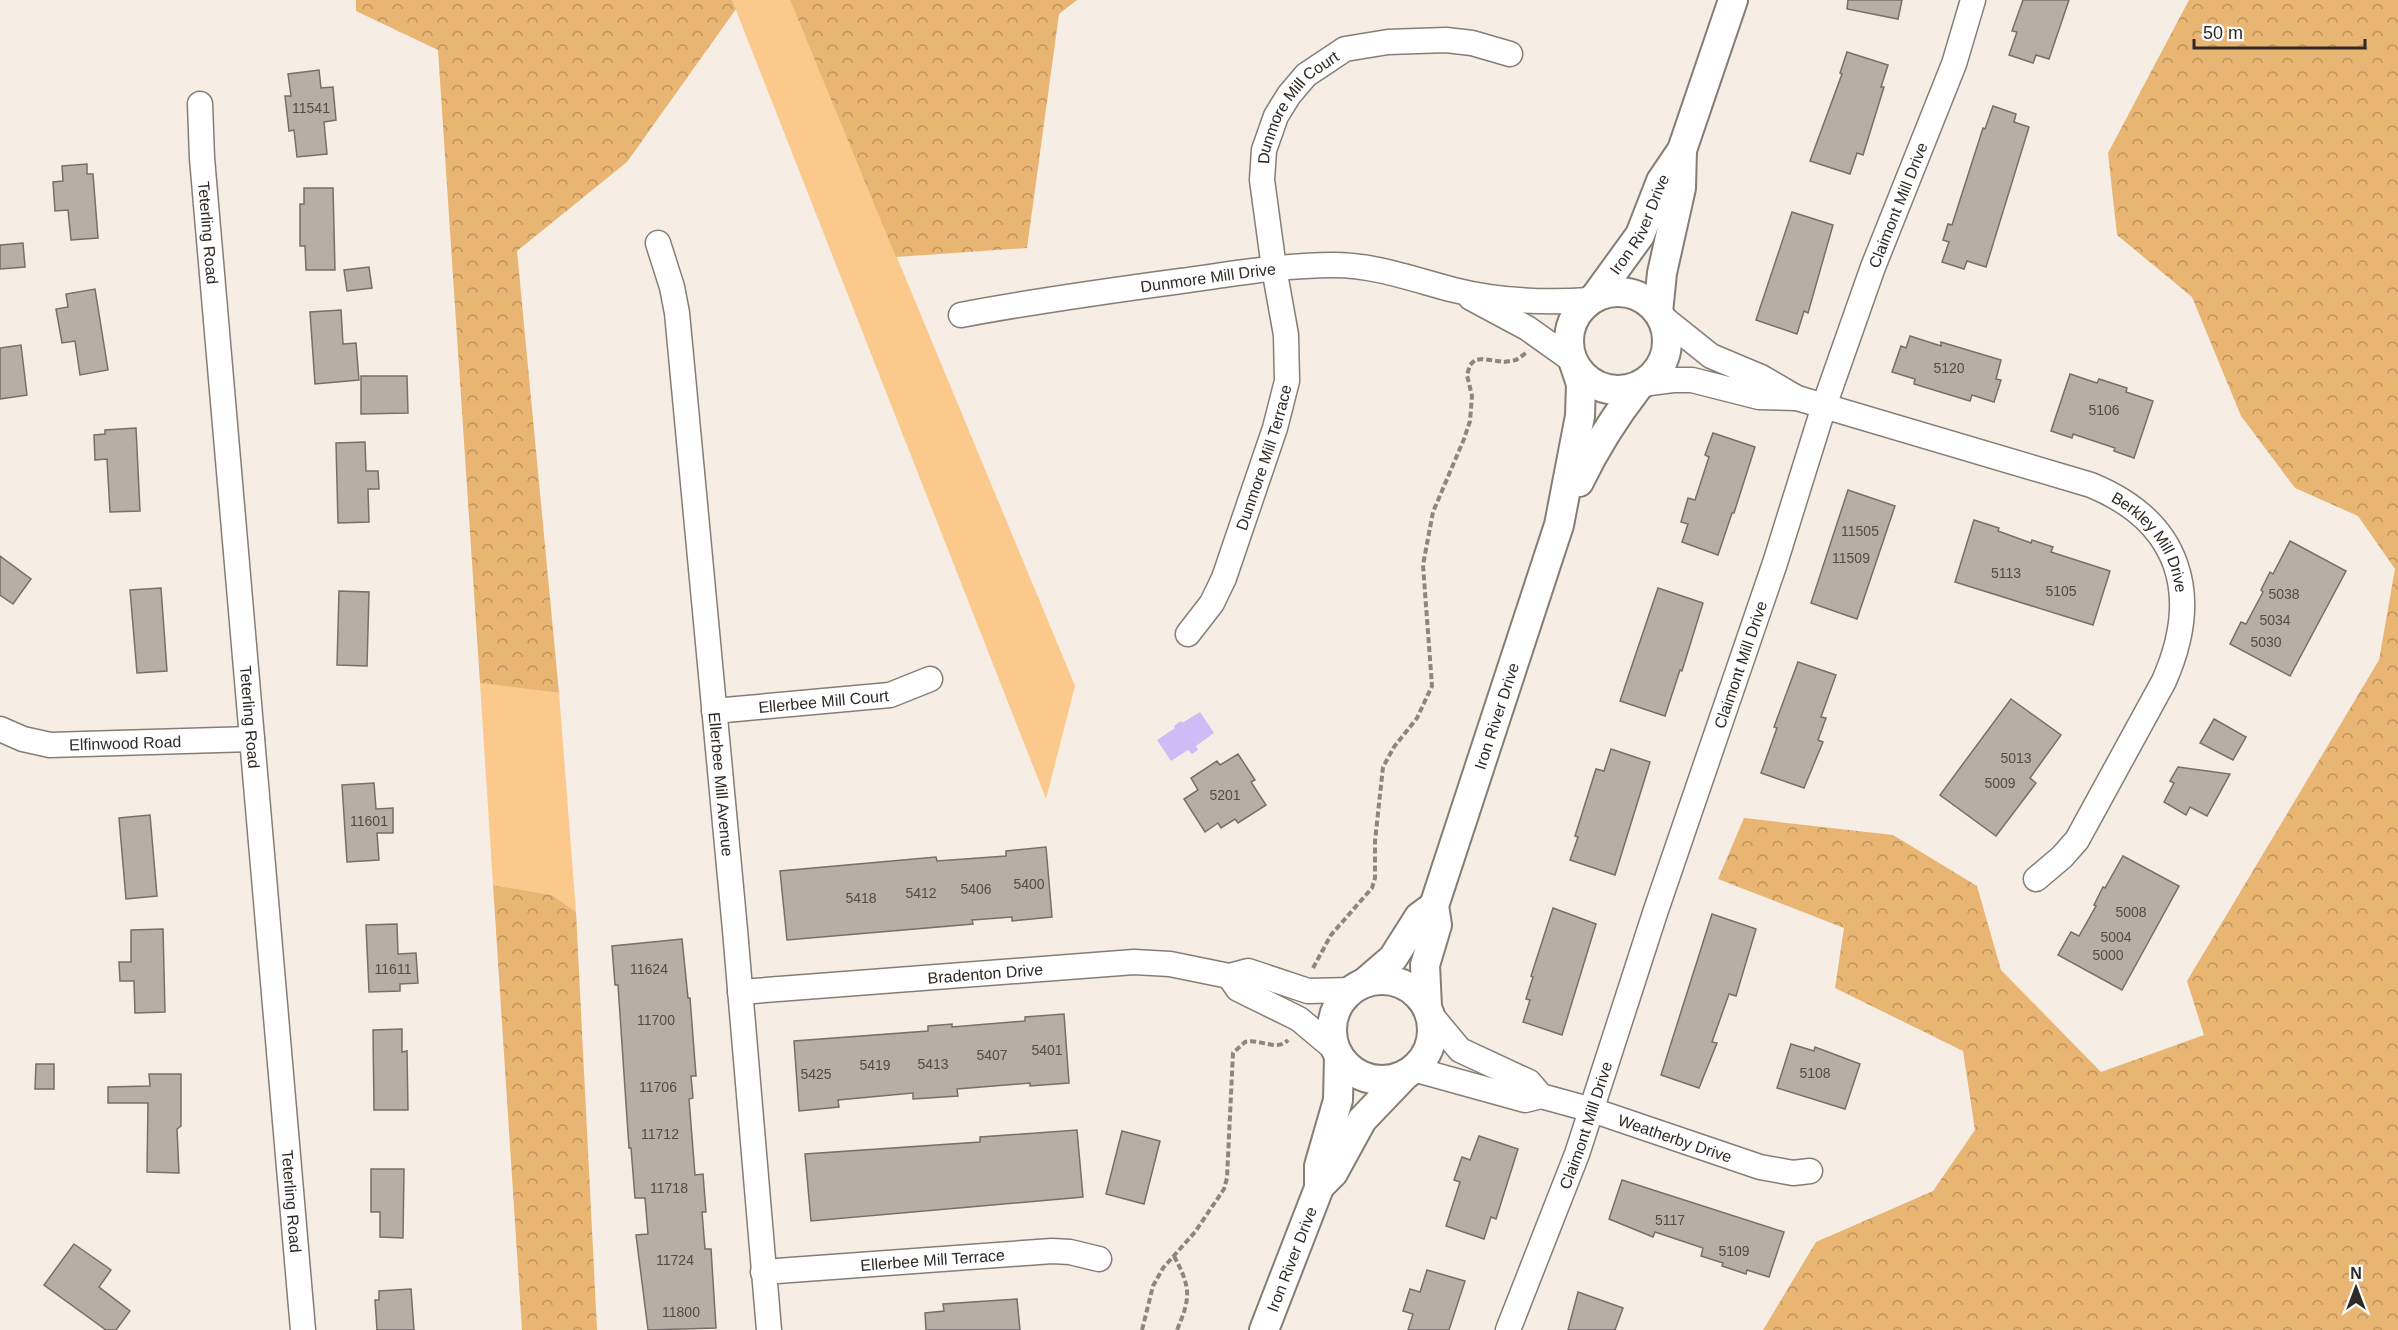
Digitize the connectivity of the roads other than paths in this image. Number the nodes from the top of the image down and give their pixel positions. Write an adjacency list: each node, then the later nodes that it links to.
1 (1733, 0): 5 (street, Iron River Drive)
2 (1973, 0): 15 (street, Claimont Mill Drive)
3 (1510, 54): 7 (street, Dunmore Mill Court)
4 (200, 104): 21 (street, Teterling Road)
5 (1682, 150): 9 (street, Iron River Drive); 10 (street, Iron River Drive)
6 (658, 243): 19 (street, Ellerbee Mill Avenue)
7 (1274, 268): 8 (street, Dunmore Mill Drive); 11 (street, Dunmore Mill Drive); 17 (street, Dunmore Mill Terrace)
8 (1456, 290): 9 (street, Dunmore Mill Drive); 12 (street, Dunmore Mill Drive)
9 (1592, 299): 10 (street); 12 (street)
10 (1659, 314): 13 (street); 14 (street, Berkley Mill Drive)
11 (961, 315)
12 (1573, 363): 13 (street); 16 (street, Iron River Drive)
13 (1640, 386): 14 (street, Berkley Mill Drive); 16 (street, Iron River Drive)
14 (1797, 398): 15 (street, Berkley Mill Drive)
15 (1824, 406): 22 (street, Berkley Mill Drive); 31 (street, Claimont Mill Drive)
16 (1559, 525): 23 (street, Iron River Drive)
17 (1188, 634)
18 (930, 679): 19 (street, Ellerbee Mill Court)
19 (714, 711): 26 (street, Ellerbee Mill Avenue)
20 (0, 729): 21 (street, Elfinwood Road)
21 (252, 739): 36 (street, Teterling Road)
22 (2036, 879)
23 (1434, 906): 25 (street, Iron River Drive); 27 (street, Iron River Drive)
24 (1229, 976): 25 (street, Bradenton Drive); 26 (street, Bradenton Drive); 28 (street, Bradenton Drive)
25 (1358, 987): 27 (street); 28 (street)
26 (740, 992): 35 (street, Ellerbee Mill Avenue)
27 (1429, 1011): 29 (street); 30 (street, Weatherby Drive)
28 (1338, 1053): 29 (street); 33 (street, Iron River Drive)
29 (1409, 1072): 30 (street, Weatherby Drive); 33 (street, Iron River Drive)
30 (1541, 1096): 31 (street, Weatherby Drive)
31 (1592, 1110): 32 (street, Weatherby Drive); 39 (street, Claimont Mill Drive)
32 (1810, 1171)
33 (1318, 1188): 38 (street, Iron River Drive)
34 (1099, 1259): 35 (street, Ellerbee Mill Terrace)
35 (764, 1272): 37 (street, Ellerbee Mill Avenue)
36 (303, 1330)
37 (769, 1330)
38 (1264, 1330)
39 (1508, 1330)

